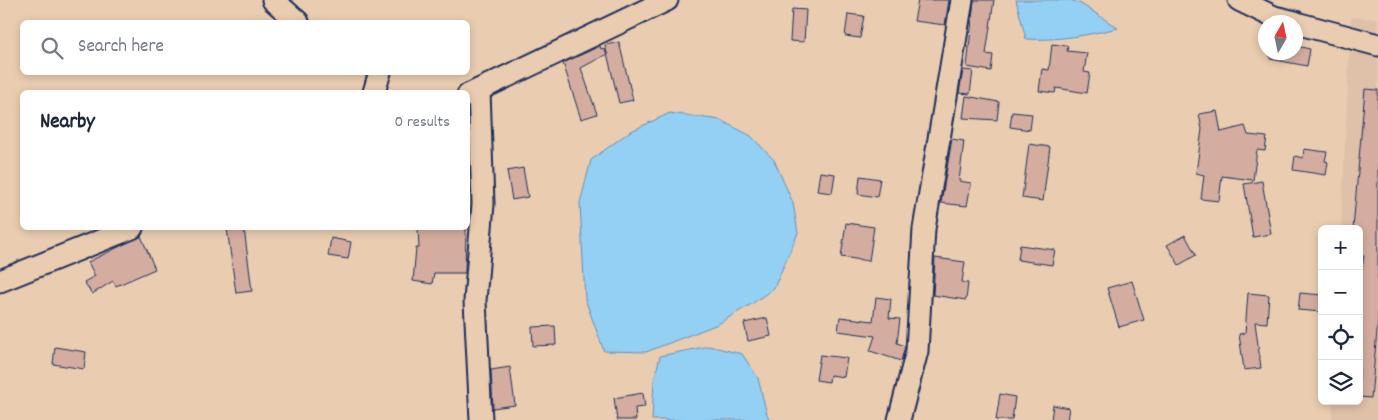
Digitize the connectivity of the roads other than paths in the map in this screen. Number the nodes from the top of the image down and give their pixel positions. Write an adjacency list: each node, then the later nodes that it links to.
1 (274, 0): 6 (street)
2 (667, 0): 11 (street)
3 (962, 0): 15 (street)
4 (1239, 0): 5 (street)
5 (1270, 15)
6 (296, 20)
7 (1303, 25): 8 (street)
8 (1378, 45)
9 (379, 75): 10 (street)
10 (375, 90)
11 (473, 93): 14 (street)
12 (127, 230): 13 (street)
13 (0, 281)
14 (481, 420)
15 (899, 420)

